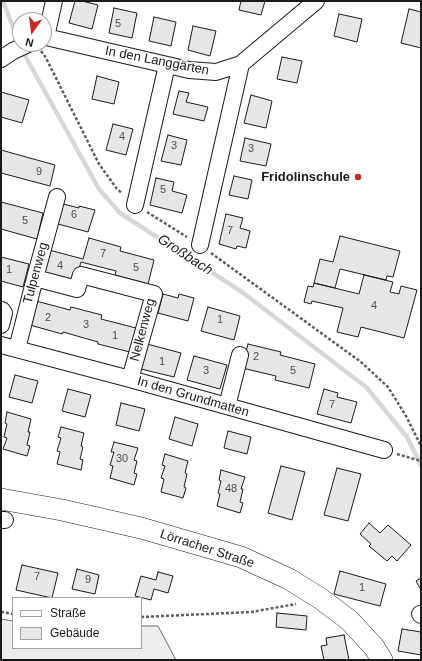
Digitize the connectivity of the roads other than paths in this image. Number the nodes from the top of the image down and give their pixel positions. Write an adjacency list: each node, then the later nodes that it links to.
1 (54, 1): 3 (street)
2 (316, 1): 5 (street, In den Langgärten)
3 (50, 12)
4 (52, 44): 6 (street, In den Langgärten)
5 (241, 64): 6 (street, In den Langgärten); 9 (street)
6 (167, 65): 8 (street)
7 (56, 197): 10 (street, Tulpenweg)
8 (135, 205)
9 (200, 245)
10 (35, 278): 12 (street, Tulpenweg); 14 (street, Nelkenweg)
11 (1, 345): 12 (street, In den Grundmatten)
12 (17, 349): 14 (street, In den Grundmatten)
13 (240, 355): 15 (street)
14 (130, 379): 15 (street, In den Grundmatten)
15 (227, 406): 16 (street, In den Grundmatten)
16 (384, 450)
17 (1, 499): 18 (main road, Lörracher Straße)
18 (382, 660)

